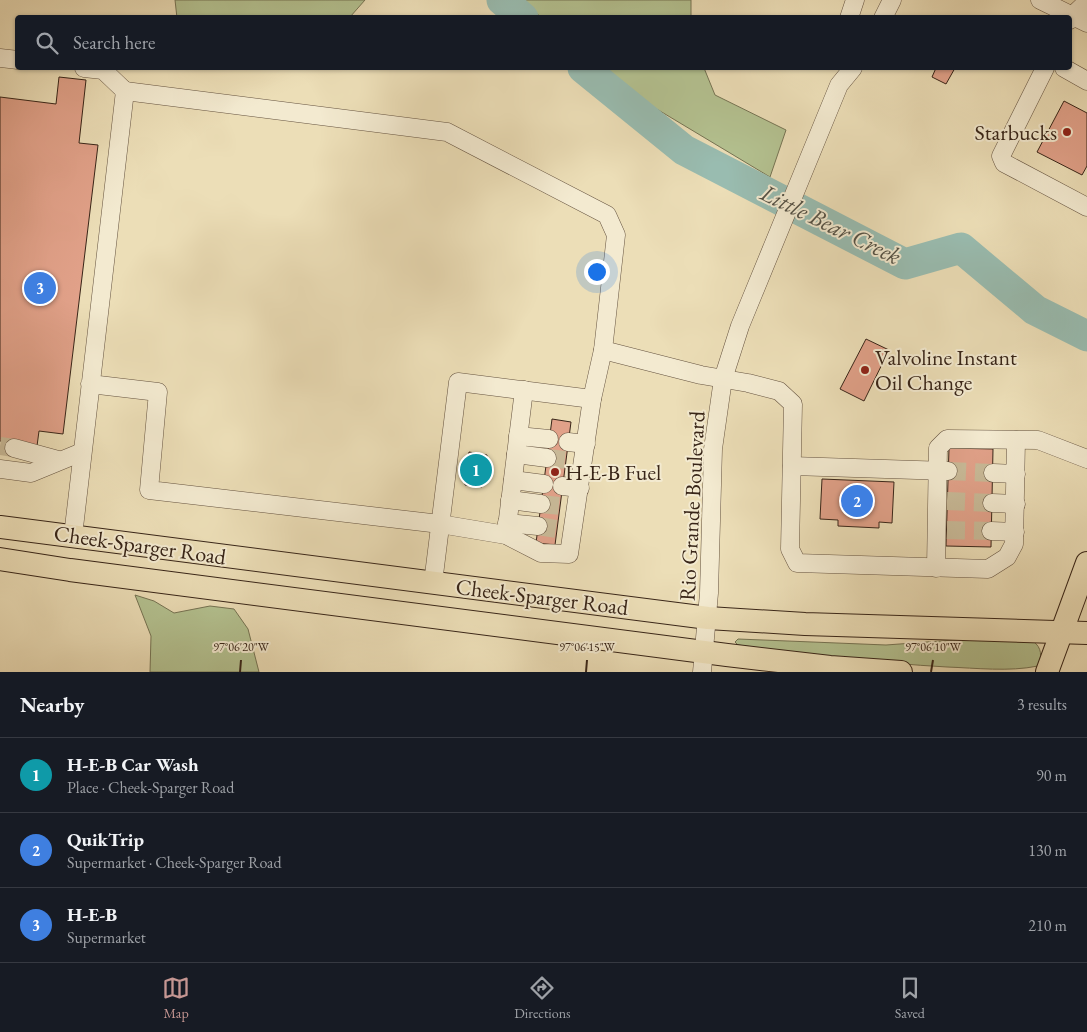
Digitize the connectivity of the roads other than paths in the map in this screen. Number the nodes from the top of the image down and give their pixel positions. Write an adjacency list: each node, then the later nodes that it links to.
1 (855, 0): 5 (street)
2 (892, 0): 6 (street)
3 (1040, 0): 7 (street)
4 (1087, 2): 8 (street)
5 (850, 15)
6 (885, 15)
7 (1067, 15)
8 (1076, 20)
9 (0, 58): 10 (street)
10 (15, 60)
11 (103, 70): 16 (street)
12 (1044, 70): 17 (street)
13 (1068, 70): 15 (street)
14 (840, 76): 19 (street, Rio Grande Boulevard)
15 (1087, 80)
16 (126, 91): 18 (street); 20 (street)
17 (1087, 207)
18 (603, 350): 19 (street); 22 (street)
19 (723, 379): 34 (street); 59 (street, Rio Grande Boulevard)
20 (90, 384): 29 (street); 45 (street)
21 (524, 390): 22 (street); 23 (street); 45 (street)
22 (592, 399): 27 (street)
23 (518, 436): 24 (street); 30 (street)
24 (549, 439)
25 (1016, 440): 32 (street); 36 (street); 38 (street)
26 (568, 442): 27 (street)
27 (586, 444): 48 (street)
28 (14, 448): 33 (street)
29 (82, 452): 33 (street); 51 (street)
30 (516, 454): 31 (street); 39 (street)
31 (547, 458)
32 (1087, 459)
33 (58, 460): 35 (street)
34 (792, 466): 36 (street); 55 (street)
35 (0, 469)
36 (943, 471): 55 (street)
37 (993, 473): 38 (street)
38 (1016, 474): 44 (street)
39 (513, 480): 40 (street); 41 (street)
40 (544, 484)
41 (510, 500): 43 (street); 48 (street)
42 (992, 503): 44 (street)
43 (541, 504)
44 (1016, 504): 50 (street)
45 (440, 524): 48 (street); 57 (street)
46 (538, 526): 48 (street)
47 (0, 527): 51 (main road, Cheek-Sparger Road)
48 (507, 529)
49 (991, 531): 50 (street)
50 (1015, 532): 55 (street)
51 (73, 536): 53 (main road, Cheek-Sparger Road); 56 (main road)
52 (0, 559): 56 (main road, Cheek-Sparger Road)
53 (269, 562): 57 (main road, Cheek-Sparger Road); 58 (main road)
54 (1087, 563): 60 (main road)
55 (936, 568)
56 (70, 570): 58 (main road, Cheek-Sparger Road)
57 (433, 583): 59 (main road, Cheek-Sparger Road)
58 (266, 596): 62 (main road, Cheek-Sparger Road)
59 (708, 618): 60 (main road, Cheek-Sparger Road); 62 (street, Rio Grande Boulevard)
60 (1062, 632): 61 (main road, Cheek-Sparger Road); 65 (main road)
61 (1087, 632)
62 (703, 662): 63 (main road, Cheek-Sparger Road)
63 (830, 670): 64 (main road, Cheek-Sparger Road)
64 (902, 672)
65 (1047, 672)

